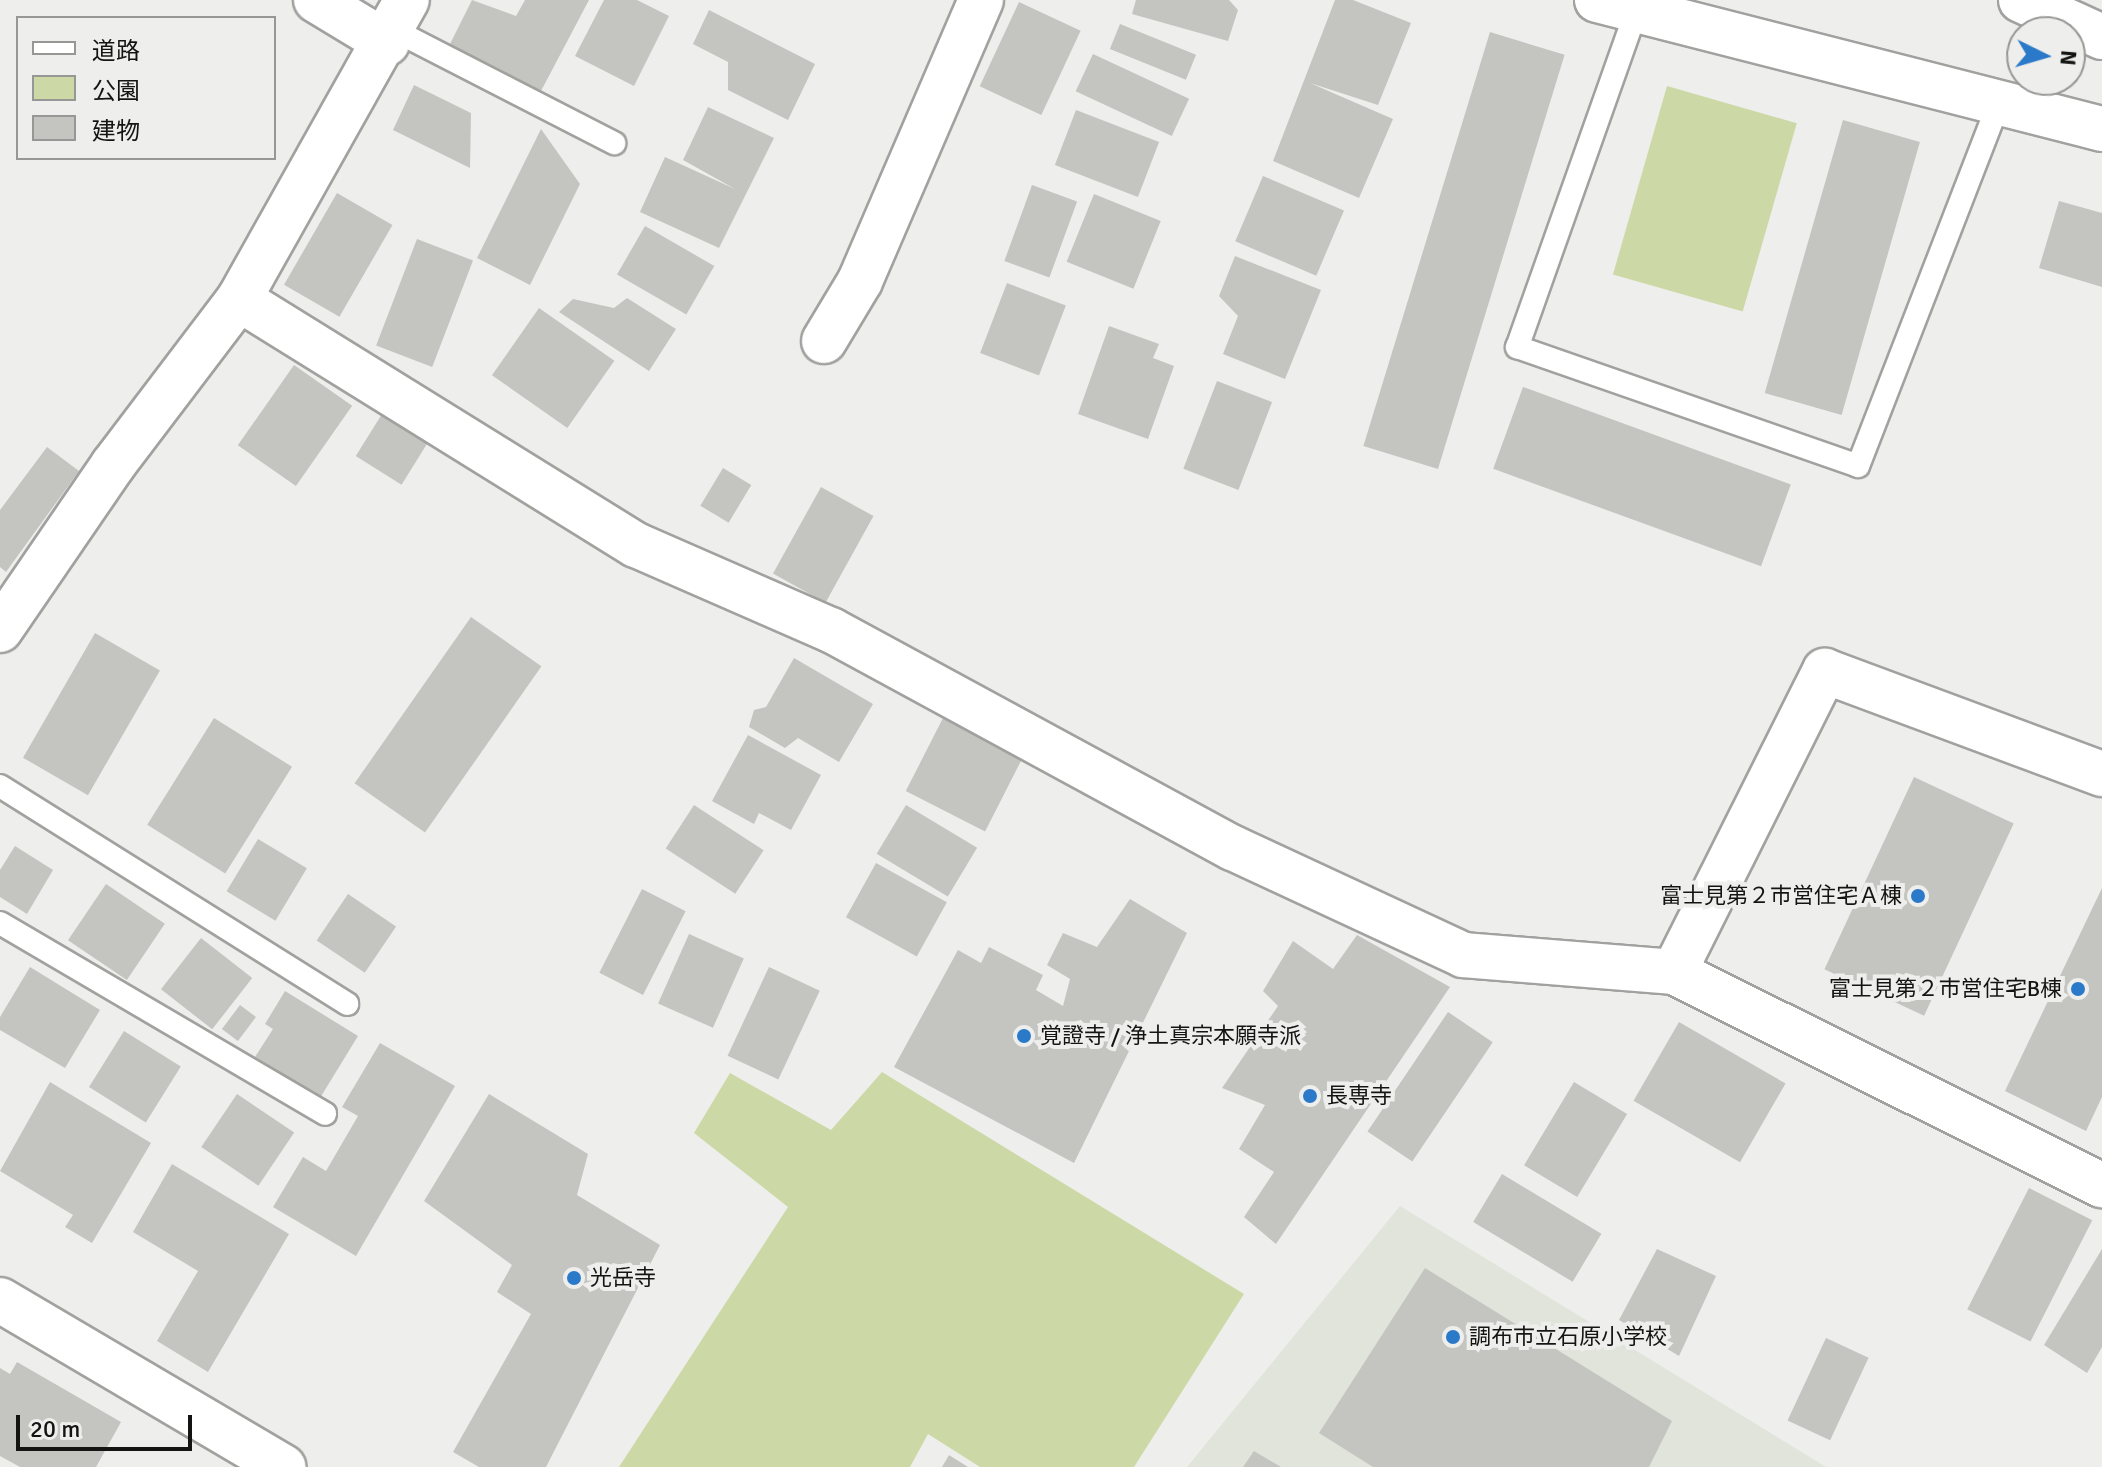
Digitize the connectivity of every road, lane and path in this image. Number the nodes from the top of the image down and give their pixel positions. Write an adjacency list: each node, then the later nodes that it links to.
1 (316, 0): 5 (main road)
2 (981, 0): 11 (main road)
3 (2021, 0): 6 (main road)
4 (1617, 5): 7 (main road); 7 (lane)
5 (395, 24): 9 (lane); 10 (main road)
6 (2102, 37)
7 (1998, 105): 8 (main road)
8 (2102, 129)
9 (614, 143)
10 (239, 299): 12 (main road); 16 (main road)
11 (824, 341)
12 (0, 630)
13 (2102, 774): 16 (main road)
14 (0, 786): 17 (lane)
15 (0, 923): 18 (lane)
16 (1674, 972): 19 (main road)
17 (347, 1004)
18 (325, 1114)
19 (2102, 1185)
20 (0, 1300): 21 (main road)
21 (284, 1467)

